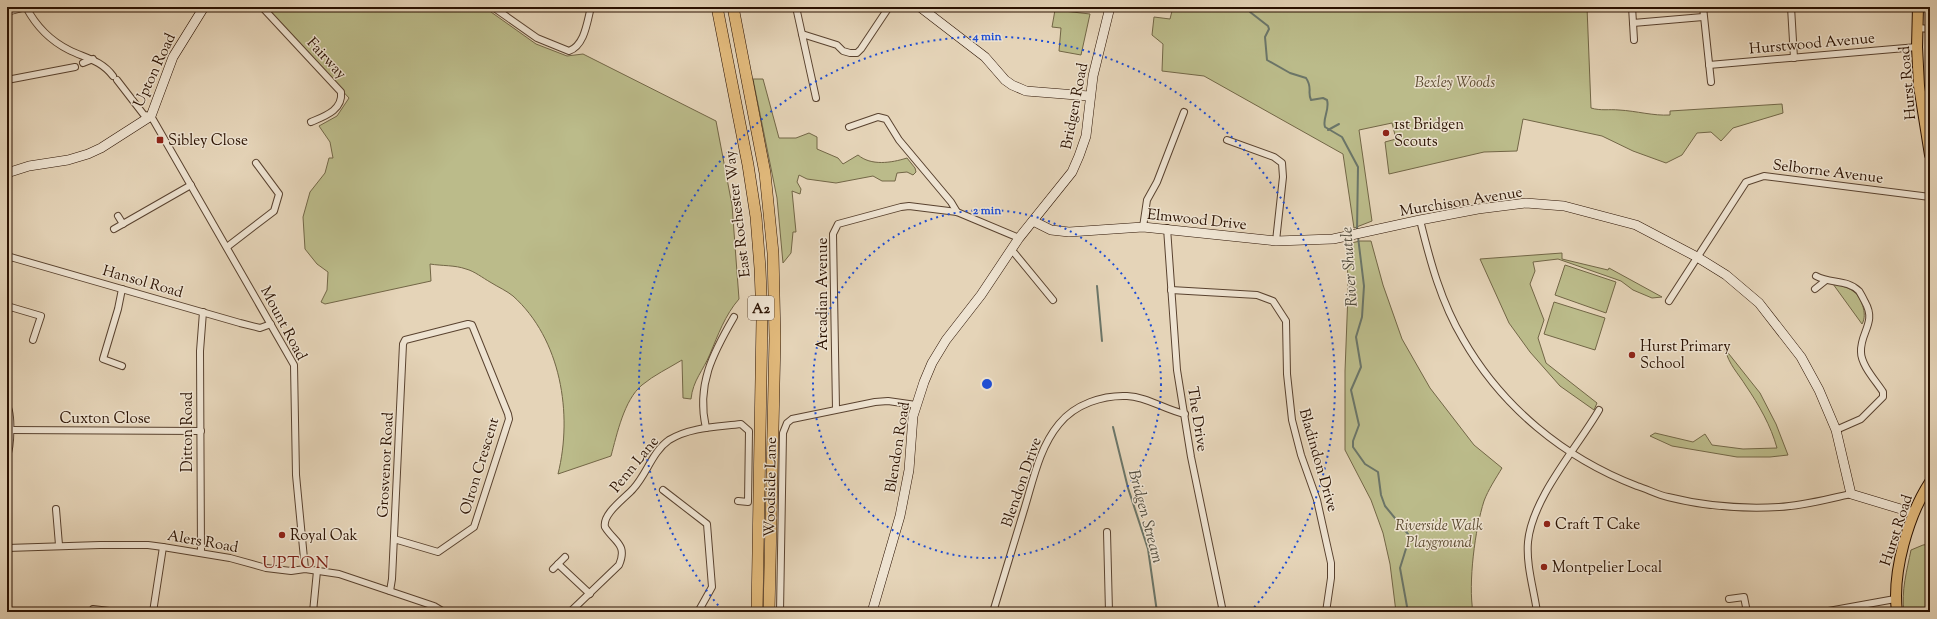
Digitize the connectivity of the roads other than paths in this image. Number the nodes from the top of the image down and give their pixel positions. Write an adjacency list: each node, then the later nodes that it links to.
1 (26, 7): 16 (street); 25 (street)
2 (204, 7): 34 (street, Upton Road)
3 (262, 7): 35 (street, Fairway)
4 (493, 7): 5 (street)
5 (591, 7)
6 (718, 7): 111 (highway, East Rochester Way / A2)
7 (733, 7): 112 (highway, East Rochester Way / A2)
8 (796, 7): 21 (street)
9 (889, 7): 21 (street)
10 (920, 7): 31 (street)
11 (1110, 7): 31 (street, Bridgen Road)
12 (1632, 7): 18 (street)
13 (1702, 7): 17 (street)
14 (1791, 7): 24 (street)
15 (1918, 7): 19 (main road, Hurst Road)
16 (7, 12)
17 (1703, 17): 18 (street); 27 (street)
18 (1633, 23): 22 (street)
19 (1918, 28): 20 (street); 23 (main road, Hurst Road)
20 (1930, 29)
21 (802, 34): 32 (street)
22 (1634, 40)
23 (1917, 47): 24 (street, Hurstwood Avenue); 38 (main road, Hurst Road)
24 (1794, 58): 27 (street, Hurstwood Avenue)
25 (92, 59): 26 (street); 34 (street)
26 (83, 63)
27 (1710, 65): 30 (street)
28 (75, 67): 29 (street)
29 (7, 80)
30 (1711, 82)
31 (1090, 96): 46 (street, Bridgen Road)
32 (816, 98)
33 (1184, 112): 48 (street)
34 (151, 116): 40 (street, Upton Road); 41 (street, Mount Road)
35 (311, 122)
36 (849, 126): 43 (street)
37 (1227, 140): 53 (street)
38 (1930, 155)
39 (256, 163): 54 (street)
40 (7, 173)
41 (191, 185): 47 (street); 54 (street, Mount Road)
42 (1930, 197): 57 (street, Selborne Avenue)
43 (958, 212): 52 (street, Arcadian Avenue); 74 (street, Arcadian Avenue)
44 (118, 216): 47 (street)
45 (1420, 220): 51 (street, Murchison Avenue); 57 (street, Murchison Avenue); 81 (street)
46 (1033, 221): 48 (street, Elmwood Drive); 52 (street, Blendon Road)
47 (123, 224): 50 (street)
48 (1143, 227): 49 (street, Elmwood Drive)
49 (1167, 228): 53 (street, Elmwood Drive); 62 (street, The Drive)
50 (114, 230)
51 (1360, 233): 53 (street, Elmwood Drive)
52 (1018, 238): 55 (street, Blendon Road)
53 (1276, 241)
54 (227, 247): 68 (street, Mount Road)
55 (1011, 249): 63 (street); 72 (street, Blendon Road)
56 (7, 256): 61 (street, Hansol Road)
57 (1697, 257): 64 (street, Selborne Avenue); 79 (street, Murchison Avenue)
58 (1816, 276): 59 (street)
59 (1825, 281): 60 (street); 79 (street)
60 (1814, 289)
61 (122, 290): 66 (street, Hansol Road); 71 (street)
62 (1171, 290): 76 (street, The Drive); 118 (street, Bladindon Drive)
63 (1053, 300)
64 (1669, 301)
65 (7, 306): 69 (street)
66 (203, 312): 68 (street, Hansol Road); 80 (street, Ditton Road)
67 (734, 317): 77 (street)
68 (271, 324): 97 (street, Mount Road)
69 (33, 340)
70 (405, 340): 90 (street, Grosvenor Road); 90 (street, Olron Crescent)
71 (122, 366)
72 (916, 405): 74 (street, Woodside Lane); 114 (street, Blendon Road)
73 (7, 406): 78 (street)
74 (836, 409): 113 (street, Woodside Lane)
75 (1599, 410): 81 (street)
76 (1185, 414): 115 (street, Blendon Drive); 117 (street, The Drive)
77 (706, 428): 86 (street, Penn Lane); 101 (street, Penn Lane)
78 (10, 430): 80 (street, Cuxton Close); 82 (street)
79 (1836, 430): 85 (street, Murchison Avenue)
80 (200, 431): 94 (street, Ditton Road)
81 (1571, 454): 85 (street); 119 (street)
82 (7, 455)
83 (1930, 482): 88 (main road, Hurst Road)
84 (663, 490): 110 (street)
85 (1851, 494): 88 (street)
86 (738, 502)
87 (56, 509): 91 (street)
88 (1914, 513): 103 (main road, Hurst Road)
89 (1107, 532): 116 (street)
90 (394, 539): 100 (street, Grosvenor Road)
91 (59, 545): 92 (street, Alers Road); 93 (street, Alers Road)
92 (163, 547): 94 (street, Alers Road); 106 (street)
93 (7, 548)
94 (201, 553): 97 (street, Alers Road)
95 (565, 557): 96 (street)
96 (558, 564): 98 (street); 101 (street)
97 (305, 569): 99 (street, Alers Road)
98 (552, 569)
99 (317, 571): 100 (street, Alers Road); 107 (street)
100 (390, 591): 108 (street, Alers Road)
101 (590, 594): 109 (street)
102 (1729, 599): 120 (street)
103 (1895, 599): 121 (street); 122 (main road, Hurst Road)
104 (93, 609): 105 (street)
105 (117, 612)
106 (153, 612)
107 (313, 612)
108 (444, 612)
109 (570, 612)
110 (698, 612)
111 (757, 612)
112 (770, 612)
113 (780, 612)
114 (872, 612)
115 (993, 612)
116 (1109, 612)
117 (1223, 612)
118 (1326, 612)
119 (1538, 612)
120 (1747, 612)
121 (1823, 612)
122 (1897, 612)

